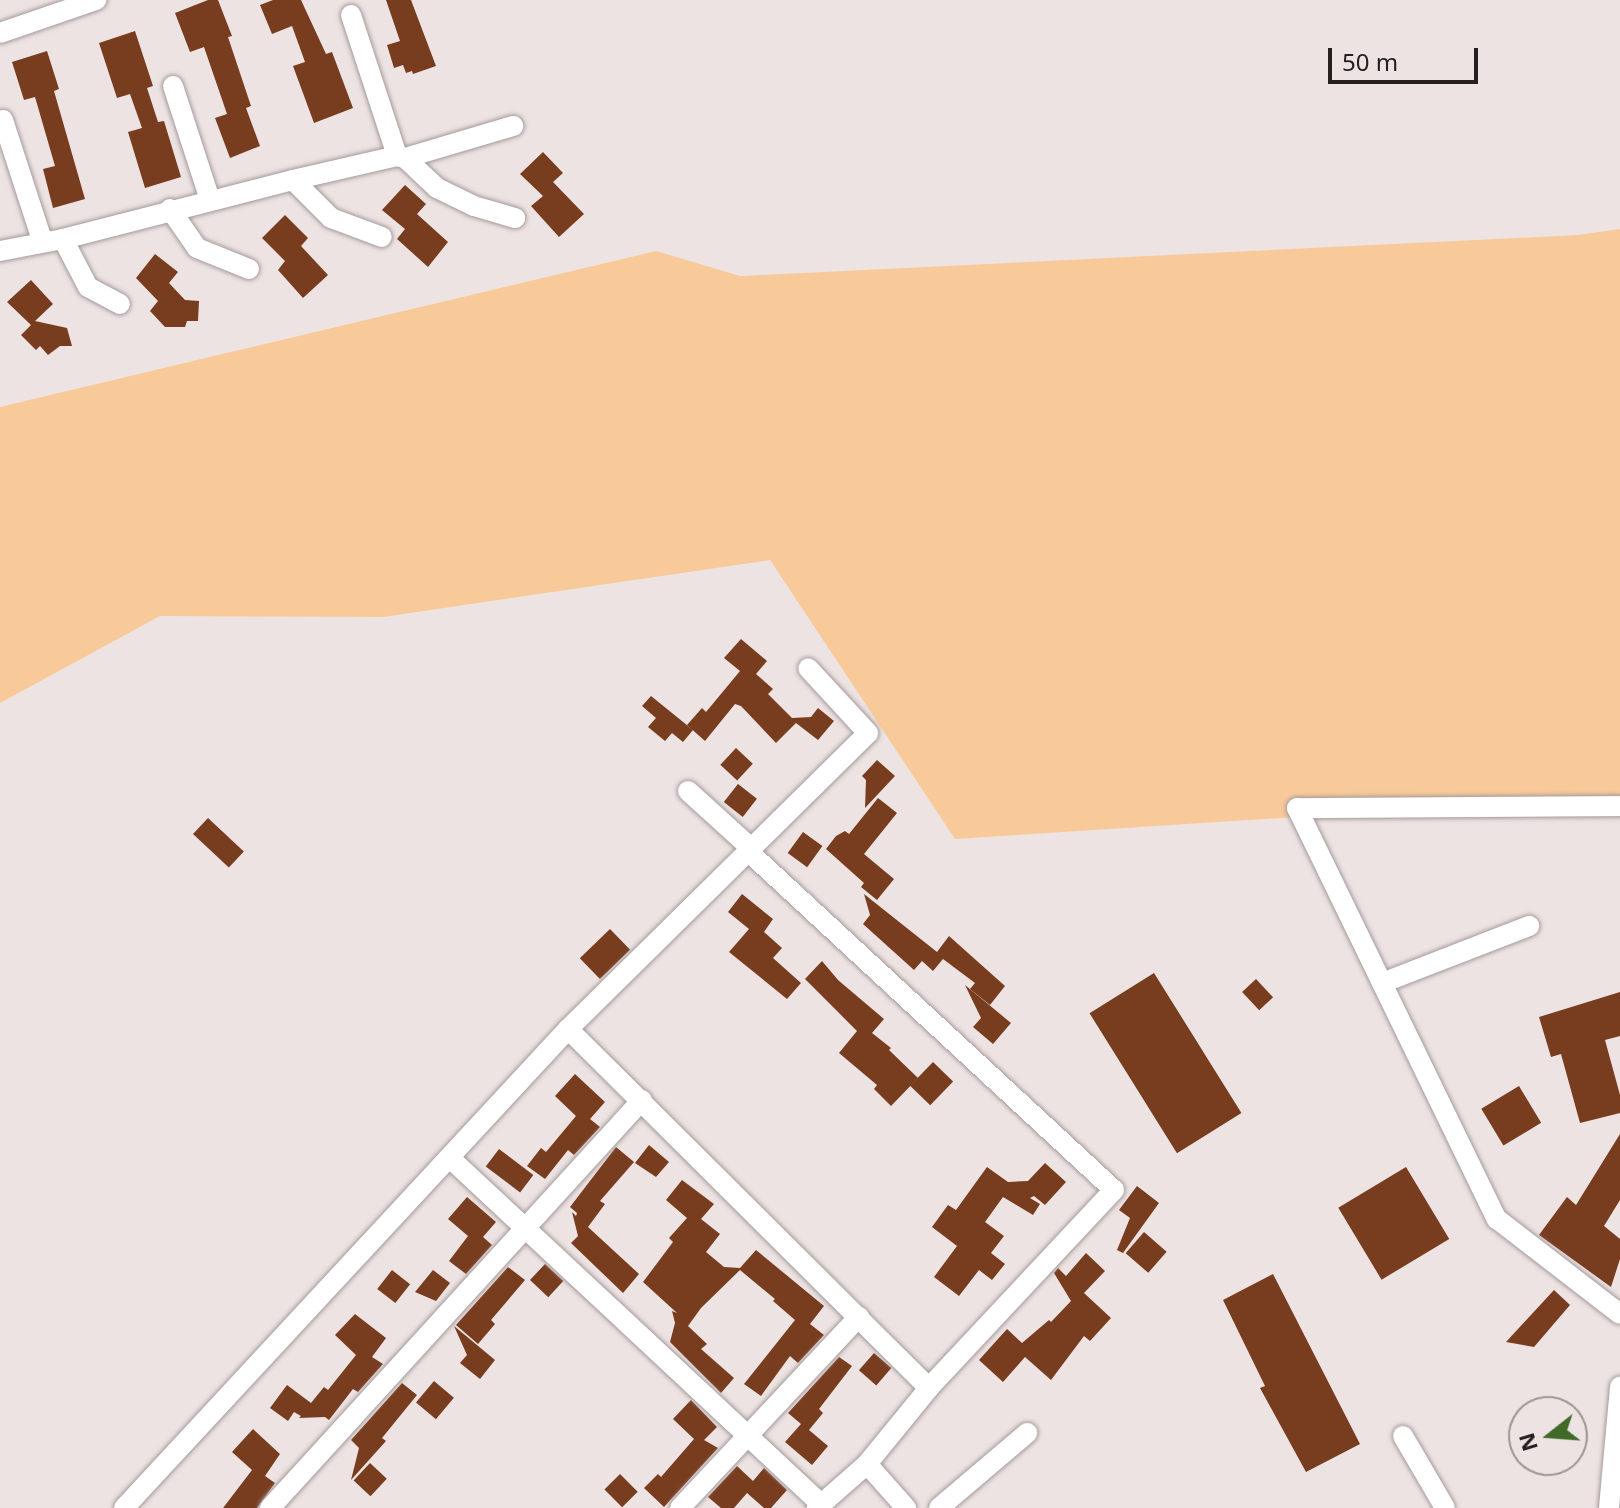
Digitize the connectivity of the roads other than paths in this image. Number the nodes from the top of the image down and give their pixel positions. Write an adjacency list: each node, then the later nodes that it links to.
1 (96, 0): 3 (street)
2 (351, 15): 7 (street)
3 (0, 33)
4 (173, 86): 9 (street)
5 (3, 120): 14 (street)
6 (513, 126): 7 (street)
7 (401, 157): 8 (street); 11 (street)
8 (293, 180): 9 (street); 12 (street)
9 (210, 200): 10 (street)
10 (170, 209): 13 (street); 16 (street)
11 (515, 218)
12 (382, 237)
13 (63, 239): 14 (street); 17 (street)
14 (42, 240): 15 (street)
15 (0, 251)
16 (249, 269)
17 (120, 304)
18 (808, 668): 21 (street)
19 (688, 791): 21 (street)
20 (1620, 806): 23 (street)
21 (750, 851): 24 (street); 31 (street)
22 (1529, 926): 23 (street)
23 (1382, 983): 28 (street)
24 (568, 1029): 25 (street); 26 (street)
25 (642, 1100): 27 (street); 29 (street)
26 (451, 1159): 27 (street); 37 (street)
27 (525, 1227): 33 (street); 38 (street)
28 (1620, 1314)
29 (859, 1317): 31 (street); 33 (street)
30 (1620, 1386): 43 (street)
31 (929, 1388): 35 (street)
32 (1027, 1433): 41 (street)
33 (745, 1435): 36 (street); 39 (street)
34 (1403, 1436): 42 (street)
35 (867, 1464): 36 (street); 40 (street)
36 (819, 1506)
37 (124, 1508)
38 (270, 1508)
39 (680, 1508)
40 (906, 1508)
41 (939, 1508)
42 (1445, 1508)
43 (1609, 1508)

